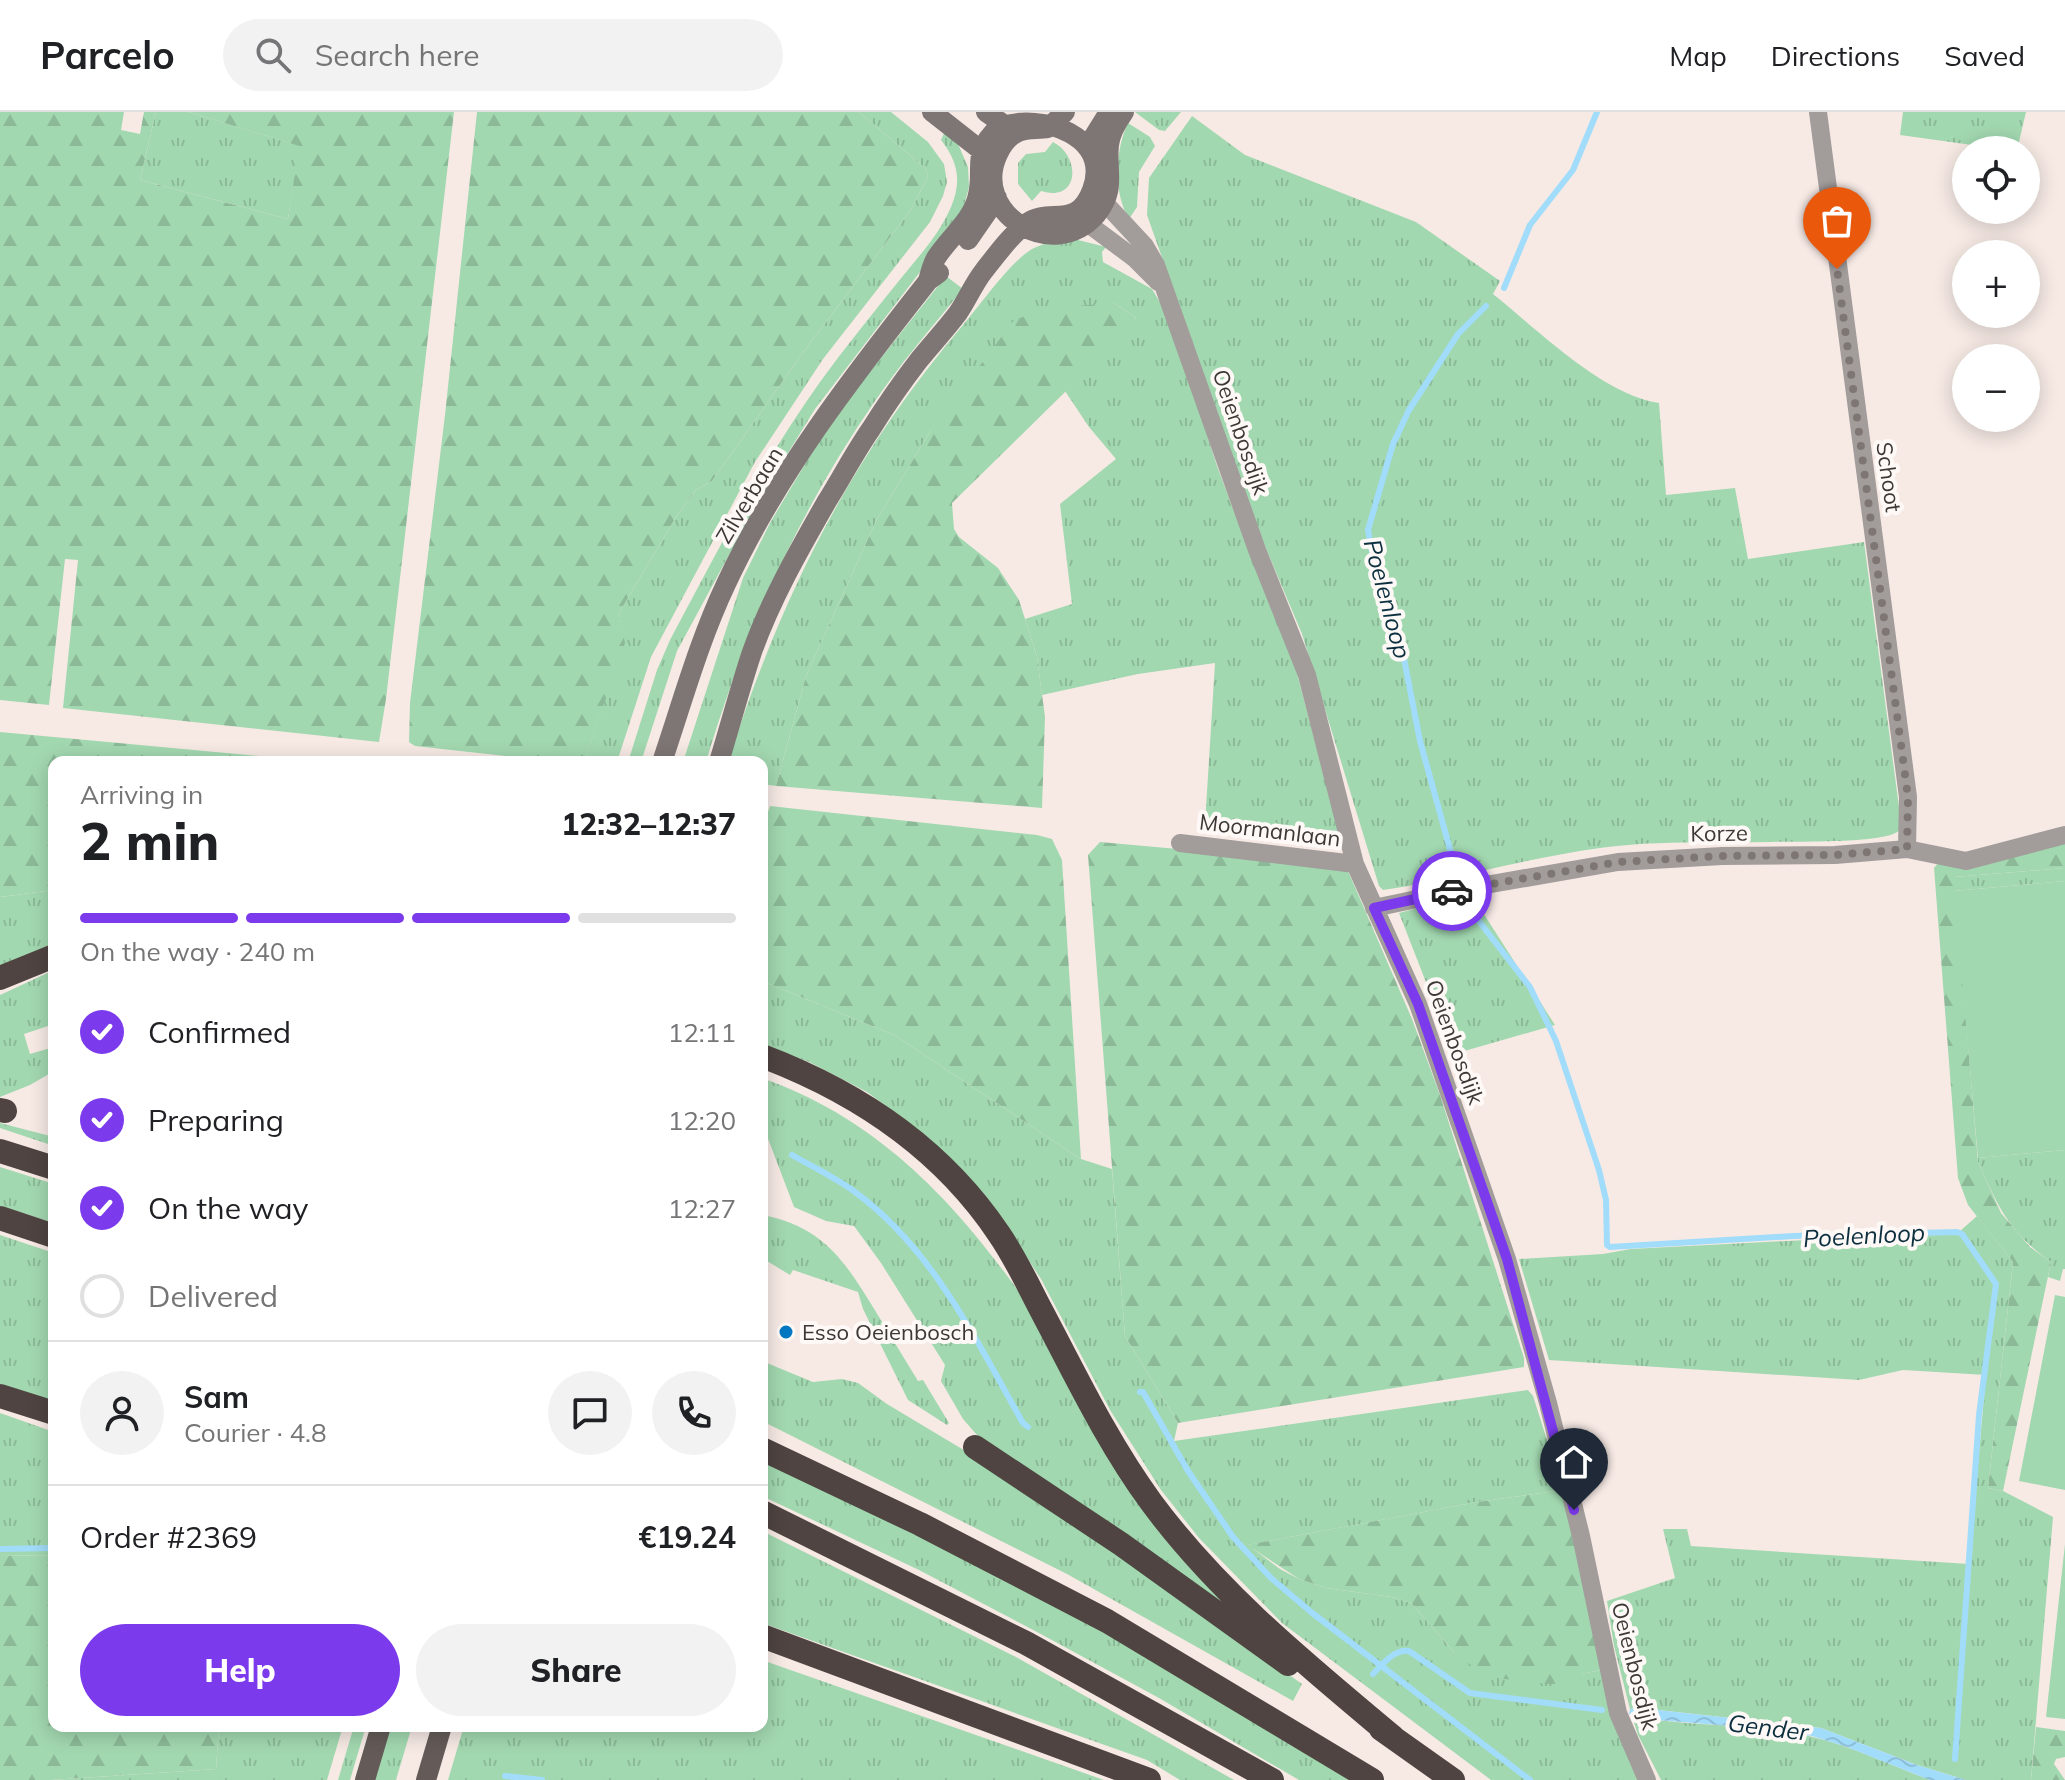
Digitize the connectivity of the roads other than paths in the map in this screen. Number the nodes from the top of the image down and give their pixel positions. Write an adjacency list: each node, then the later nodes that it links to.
1 (932, 112): 8 (main road)
2 (1109, 112): 7 (main road)
3 (1124, 112): 7 (main road)
4 (1818, 112): 18 (street, Schoot)
5 (1062, 115): 6 (main road); 7 (main road); 8 (main road)
6 (995, 118): 8 (main road)
7 (1099, 145): 10 (main road)
8 (988, 156): 9 (main road)
9 (988, 193): 12 (main road); 14 (main road, Zilverbaan)
10 (1098, 196): 11 (main road); 12 (main road); 13 (street, Oeienbosdijk)
11 (1087, 223): 12 (main road); 13 (street, Oeienbosdijk)
12 (1029, 230): 15 (main road)
13 (1163, 287): 19 (street, Oeienbosdijk)
14 (664, 756)
15 (721, 756)
16 (2065, 835): 18 (street, Korze)
17 (1180, 843): 19 (street, Moormanlaan)
18 (1907, 849): 20 (street, Korze)
19 (1355, 864): 20 (street, Oeienbosdijk)
20 (1374, 908): 43 (street, Oeienbosdijk)
21 (48, 958): 22 (highway)
22 (0, 978)
23 (768, 1059): 36 (highway)
24 (0, 1151): 25 (highway)
25 (48, 1166)
26 (0, 1218): 27 (highway)
27 (48, 1234)
28 (0, 1396): 29 (highway)
29 (48, 1411)
30 (975, 1447): 36 (highway)
31 (768, 1452): 41 (highway)
32 (768, 1515): 40 (highway)
33 (768, 1638): 39 (highway)
34 (379, 1732): 37 (main road)
35 (440, 1732): 38 (main road)
36 (1393, 1737): 42 (highway)
37 (365, 1780)
38 (426, 1780)
39 (1149, 1780)
40 (1272, 1780)
41 (1372, 1780)
42 (1453, 1780)
43 (1647, 1780)

